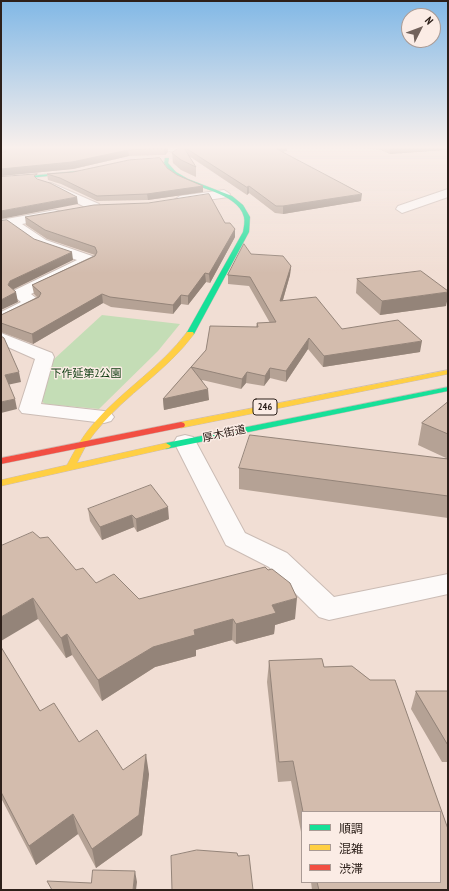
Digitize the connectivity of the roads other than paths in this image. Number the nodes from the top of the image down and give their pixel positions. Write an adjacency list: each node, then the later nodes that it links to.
1 (61, 190): 6 (street)
2 (213, 190): 4 (main road)
3 (448, 193): 8 (street)
4 (224, 194): 5 (street); 14 (main road)
5 (168, 202)
6 (95, 207): 7 (street); 9 (street)
7 (108, 207)
8 (402, 209)
9 (6, 223): 10 (street)
10 (1, 319)
11 (1, 338): 14 (street)
12 (448, 372): 16 (main road, 厚木街道 / 246)
13 (448, 389): 15 (main road, 厚木街道 / 246)
14 (104, 417): 16 (main road)
15 (185, 442): 18 (main road, 厚木街道 / 246); 20 (street)
16 (82, 445): 17 (main road, 厚木街道 / 246); 18 (main road)
17 (1, 461)
18 (71, 466): 19 (main road, 厚木街道 / 246)
19 (1, 483)
20 (448, 584)

